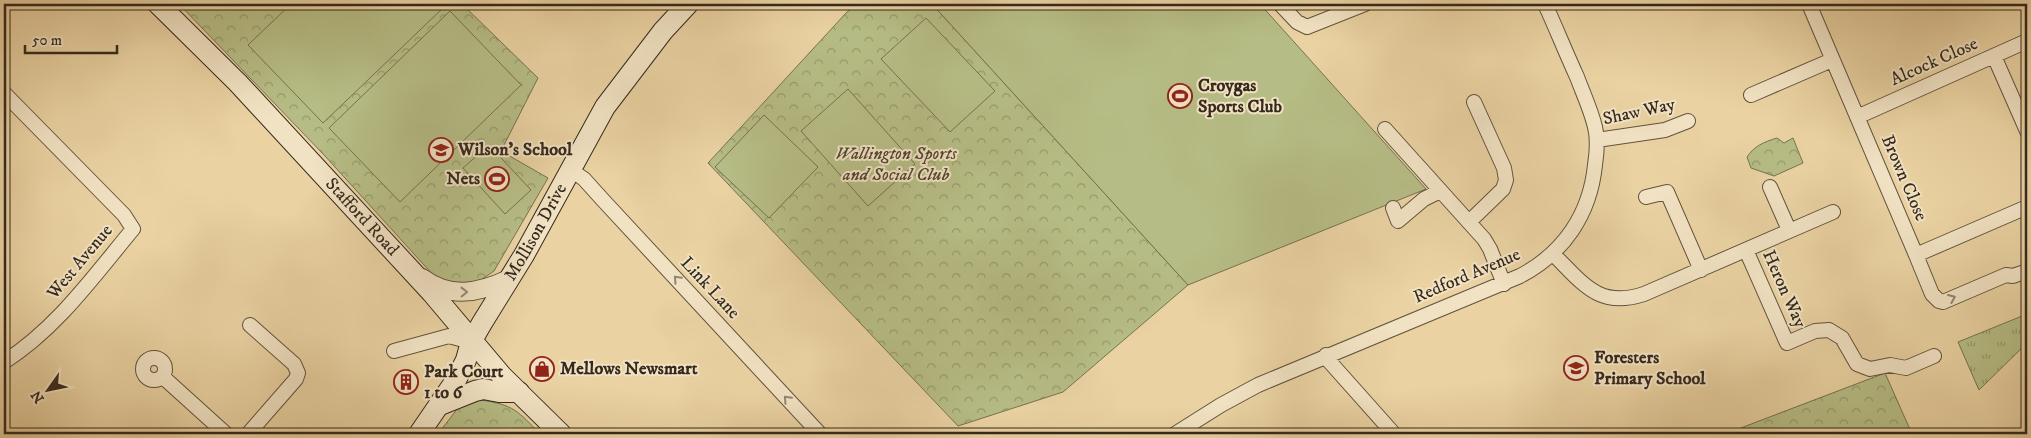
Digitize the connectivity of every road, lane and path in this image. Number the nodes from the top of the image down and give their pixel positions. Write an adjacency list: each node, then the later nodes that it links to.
1 (158, 4): 30 (main road, Stafford Road)
2 (688, 4): 18 (main road, Mollison Drive)
3 (1280, 4): 4 (street)
4 (1365, 4)
5 (1545, 4): 17 (street, Redford Avenue)
6 (1808, 4): 9 (street, Brown Close)
7 (2027, 41): 8 (street, Alcock Close)
8 (1994, 56): 13 (street, Alcock Close); 16 (street)
9 (1832, 60): 10 (street); 13 (street, Brown Close)
10 (1751, 95)
11 (5, 98): 40 (street, West Avenue)
12 (1474, 102): 25 (street)
13 (1857, 117): 29 (street, Brown Close)
14 (1688, 121): 17 (street, Shaw Way)
15 (1384, 129): 20 (street)
16 (2027, 132)
17 (1597, 140): 28 (street, Redford Avenue)
18 (571, 170): 33 (main road, Mollison Drive); 48 (street, Link Lane, one-way to 18)
19 (1770, 187): 26 (street)
20 (1440, 191): 23 (street); 25 (street)
21 (1646, 196): 31 (street)
22 (2027, 207): 29 (street)
23 (1393, 208)
24 (1833, 212): 26 (street)
25 (1470, 222): 34 (street)
26 (1789, 230): 27 (street)
27 (1746, 250): 31 (street); 39 (street, Heron Way)
28 (1553, 254): 31 (street); 34 (street, Redford Avenue)
29 (1916, 255): 32 (street, Brown Close, one-way to 32)
30 (406, 266): 33 (street, one-way to 33); 36 (main road, Stafford Road)
31 (1701, 270)
32 (2027, 271)
33 (509, 279): 36 (main road, Mollison Drive)
34 (1504, 284): 38 (street, Redford Avenue)
35 (250, 325): 45 (street)
36 (471, 342): 37 (street); 42 (main road, Stafford Road); 43 (main road, Mollison Drive)
37 (394, 351)
38 (1326, 355): 49 (street, Redford Avenue); 50 (street)
39 (1934, 356)
40 (4, 362)
41 (162, 377): 44 (street)
42 (519, 392): 43 (main road); 47 (main road, Stafford Road)
43 (438, 406): 46 (main road, Mollison Drive)
44 (226, 434)
45 (248, 434)
46 (419, 434)
47 (561, 434)
48 (820, 434)
49 (1175, 434)
50 (1394, 434)

